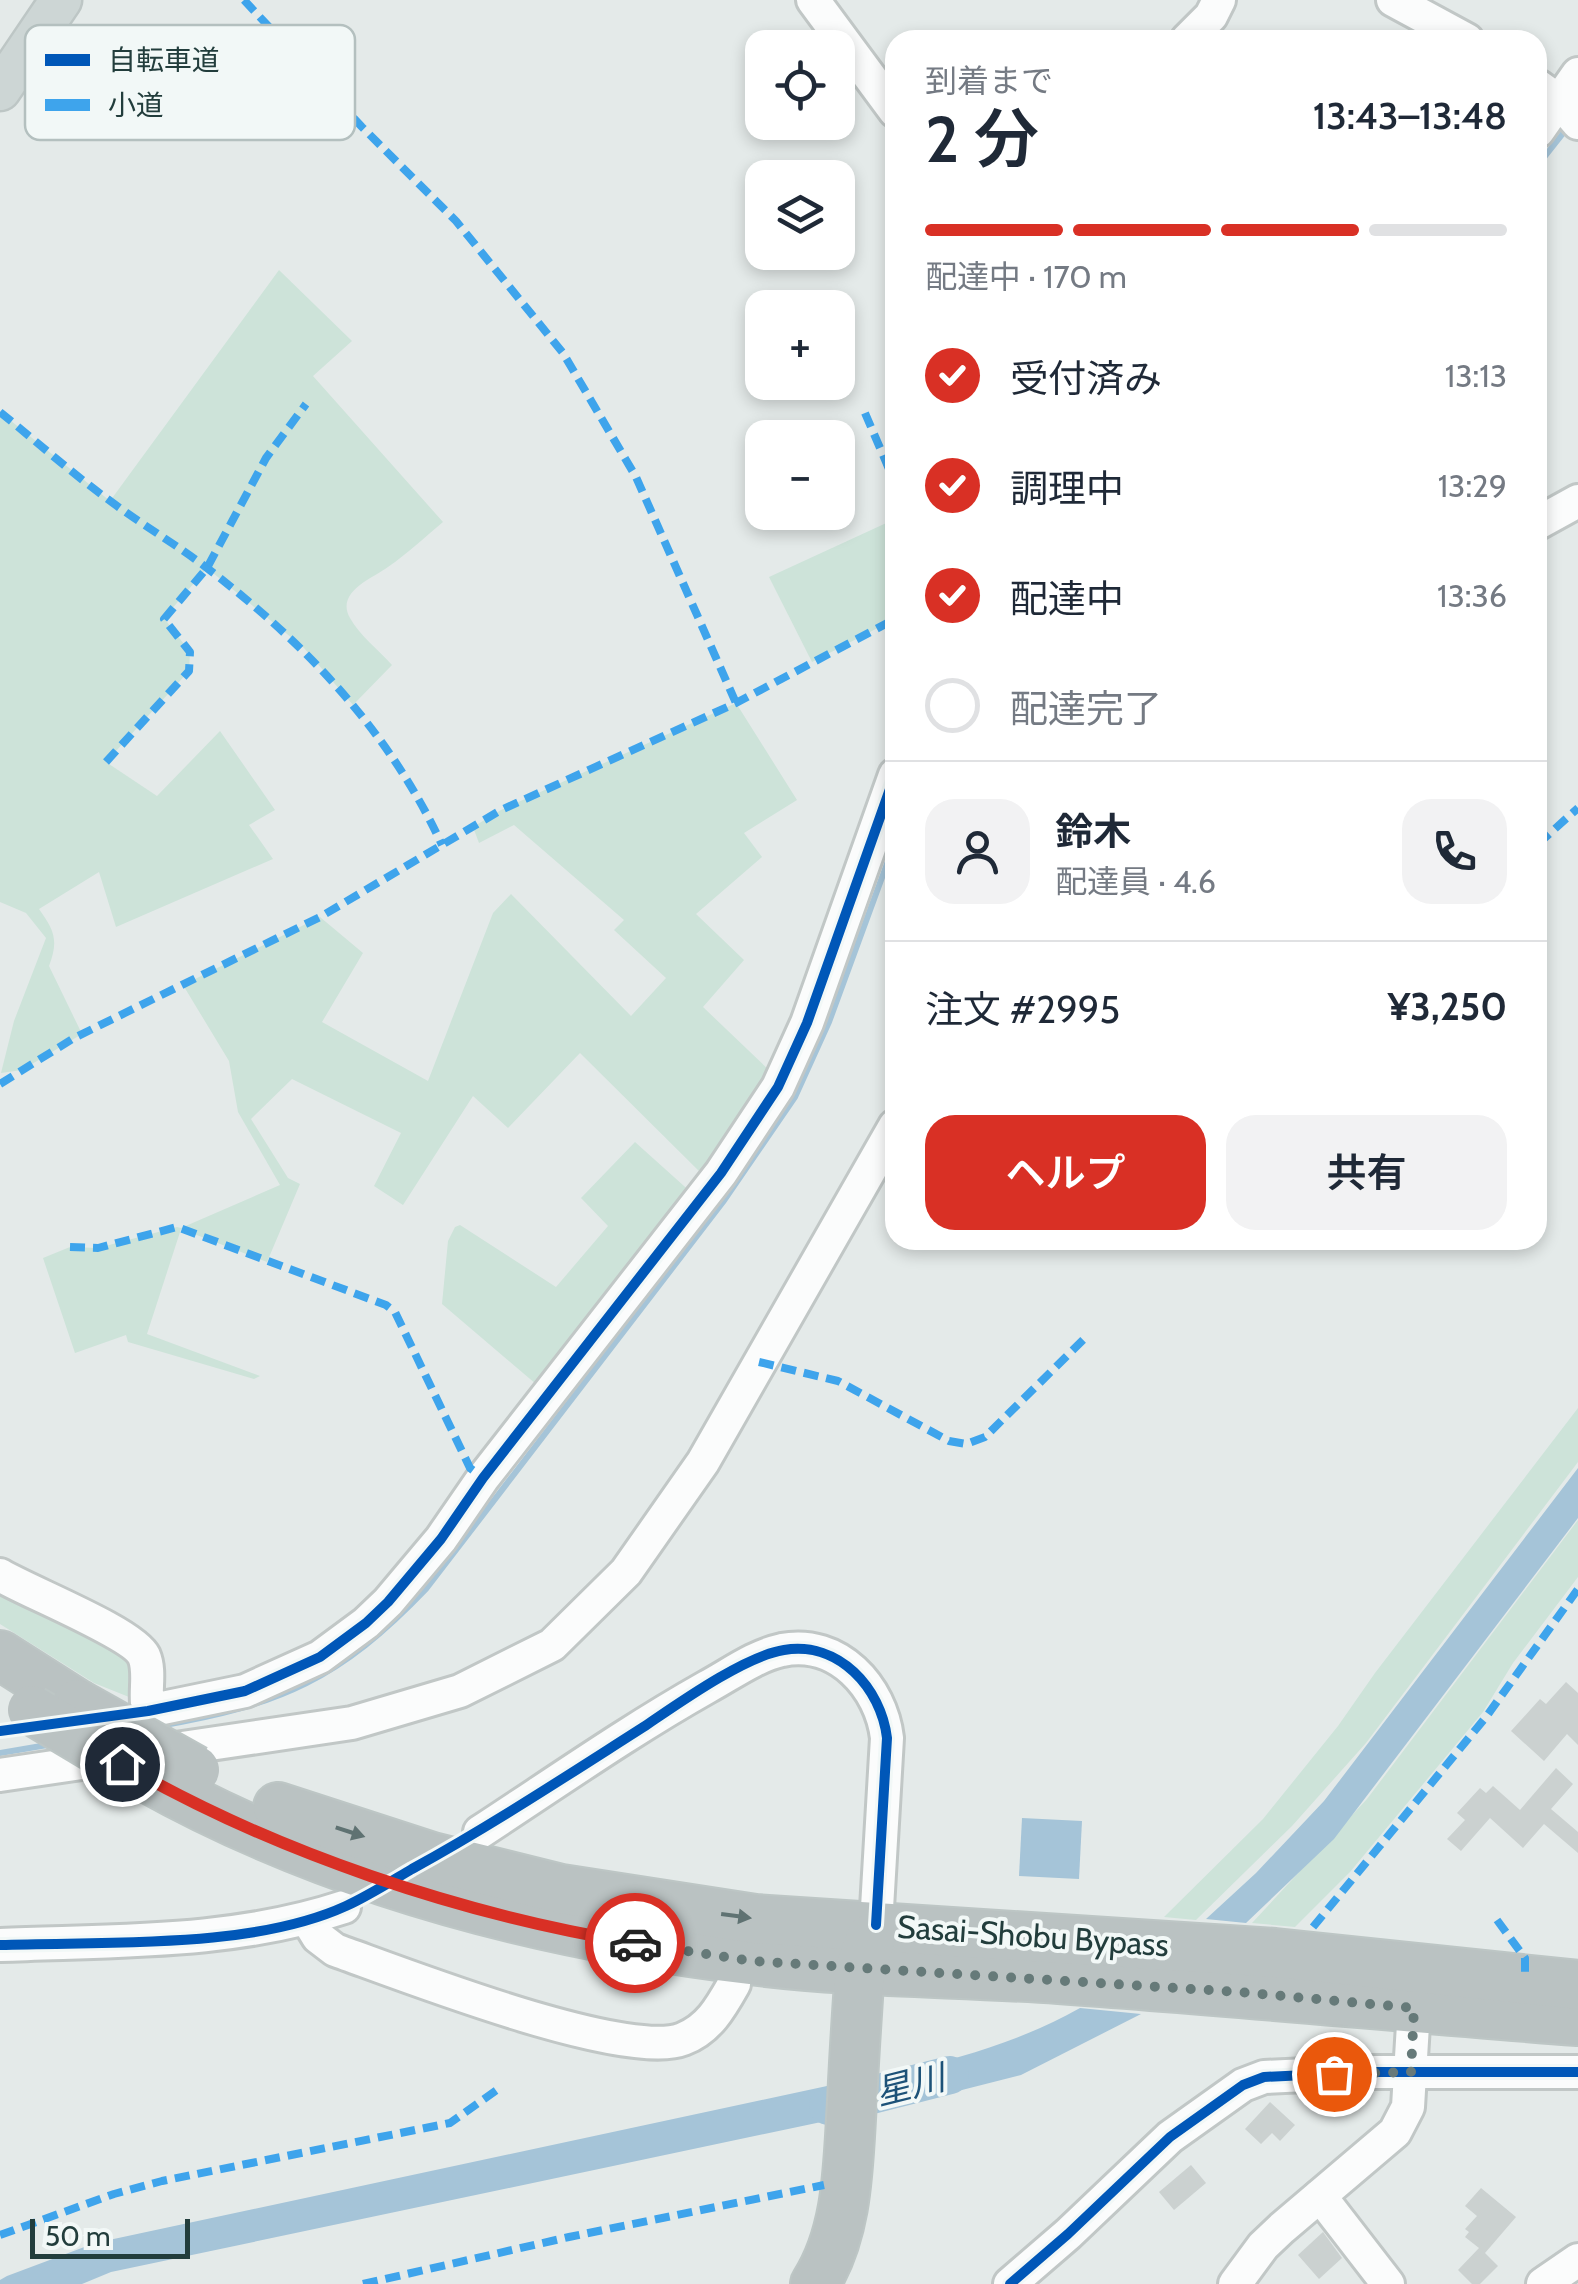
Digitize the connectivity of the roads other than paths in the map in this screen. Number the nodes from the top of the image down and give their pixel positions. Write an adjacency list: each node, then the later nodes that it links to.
1 (61, 0): 5 (main road)
2 (813, 0): 11 (street)
3 (1219, 0): 6 (street)
4 (1393, 0): 7 (street)
5 (44, 25)
6 (1197, 30)
7 (1448, 30)
8 (25, 53): 10 (main road)
9 (1578, 74): 12 (street)
10 (0, 90)
11 (885, 97)
12 (1558, 103)
13 (1578, 501): 14 (street)
14 (1547, 518)
15 (885, 803): 17 (street)
16 (885, 1144): 20 (street)
17 (0, 1575)
18 (0, 1655): 19 (highway, Sasai-Shobu Bypass)
19 (36, 1701): 25 (highway, Sasai-Shobu Bypass, one-way to 25, bridge); 25 (highway, Sasai-Shobu Bypass, bridge)
20 (0, 1776)
21 (480, 1832): 25 (street)
22 (344, 1907): 23 (street)
23 (308, 1919): 24 (street); 27 (street)
24 (0, 1944)
25 (875, 1954): 26 (highway, Sasai-Shobu Bypass); 26 (highway, Sasai-Shobu Bypass); 32 (highway)
26 (1257, 1972): 28 (highway, Sasai-Shobu Bypass); 29 (highway, Sasai-Shobu Bypass)
27 (734, 1984)
28 (1577, 1992): 29 (highway, Sasai-Shobu Bypass)
29 (1414, 2008): 30 (street)
30 (1411, 2072): 31 (street); 33 (street); 37 (street)
31 (1578, 2072)
32 (864, 2154): 35 (highway); 36 (highway)
33 (1320, 2196): 38 (street); 39 (street)
34 (1578, 2260): 40 (street)
35 (815, 2284)
36 (850, 2284)
37 (1010, 2284)
38 (1235, 2284)
39 (1388, 2284)
40 (1542, 2284)

